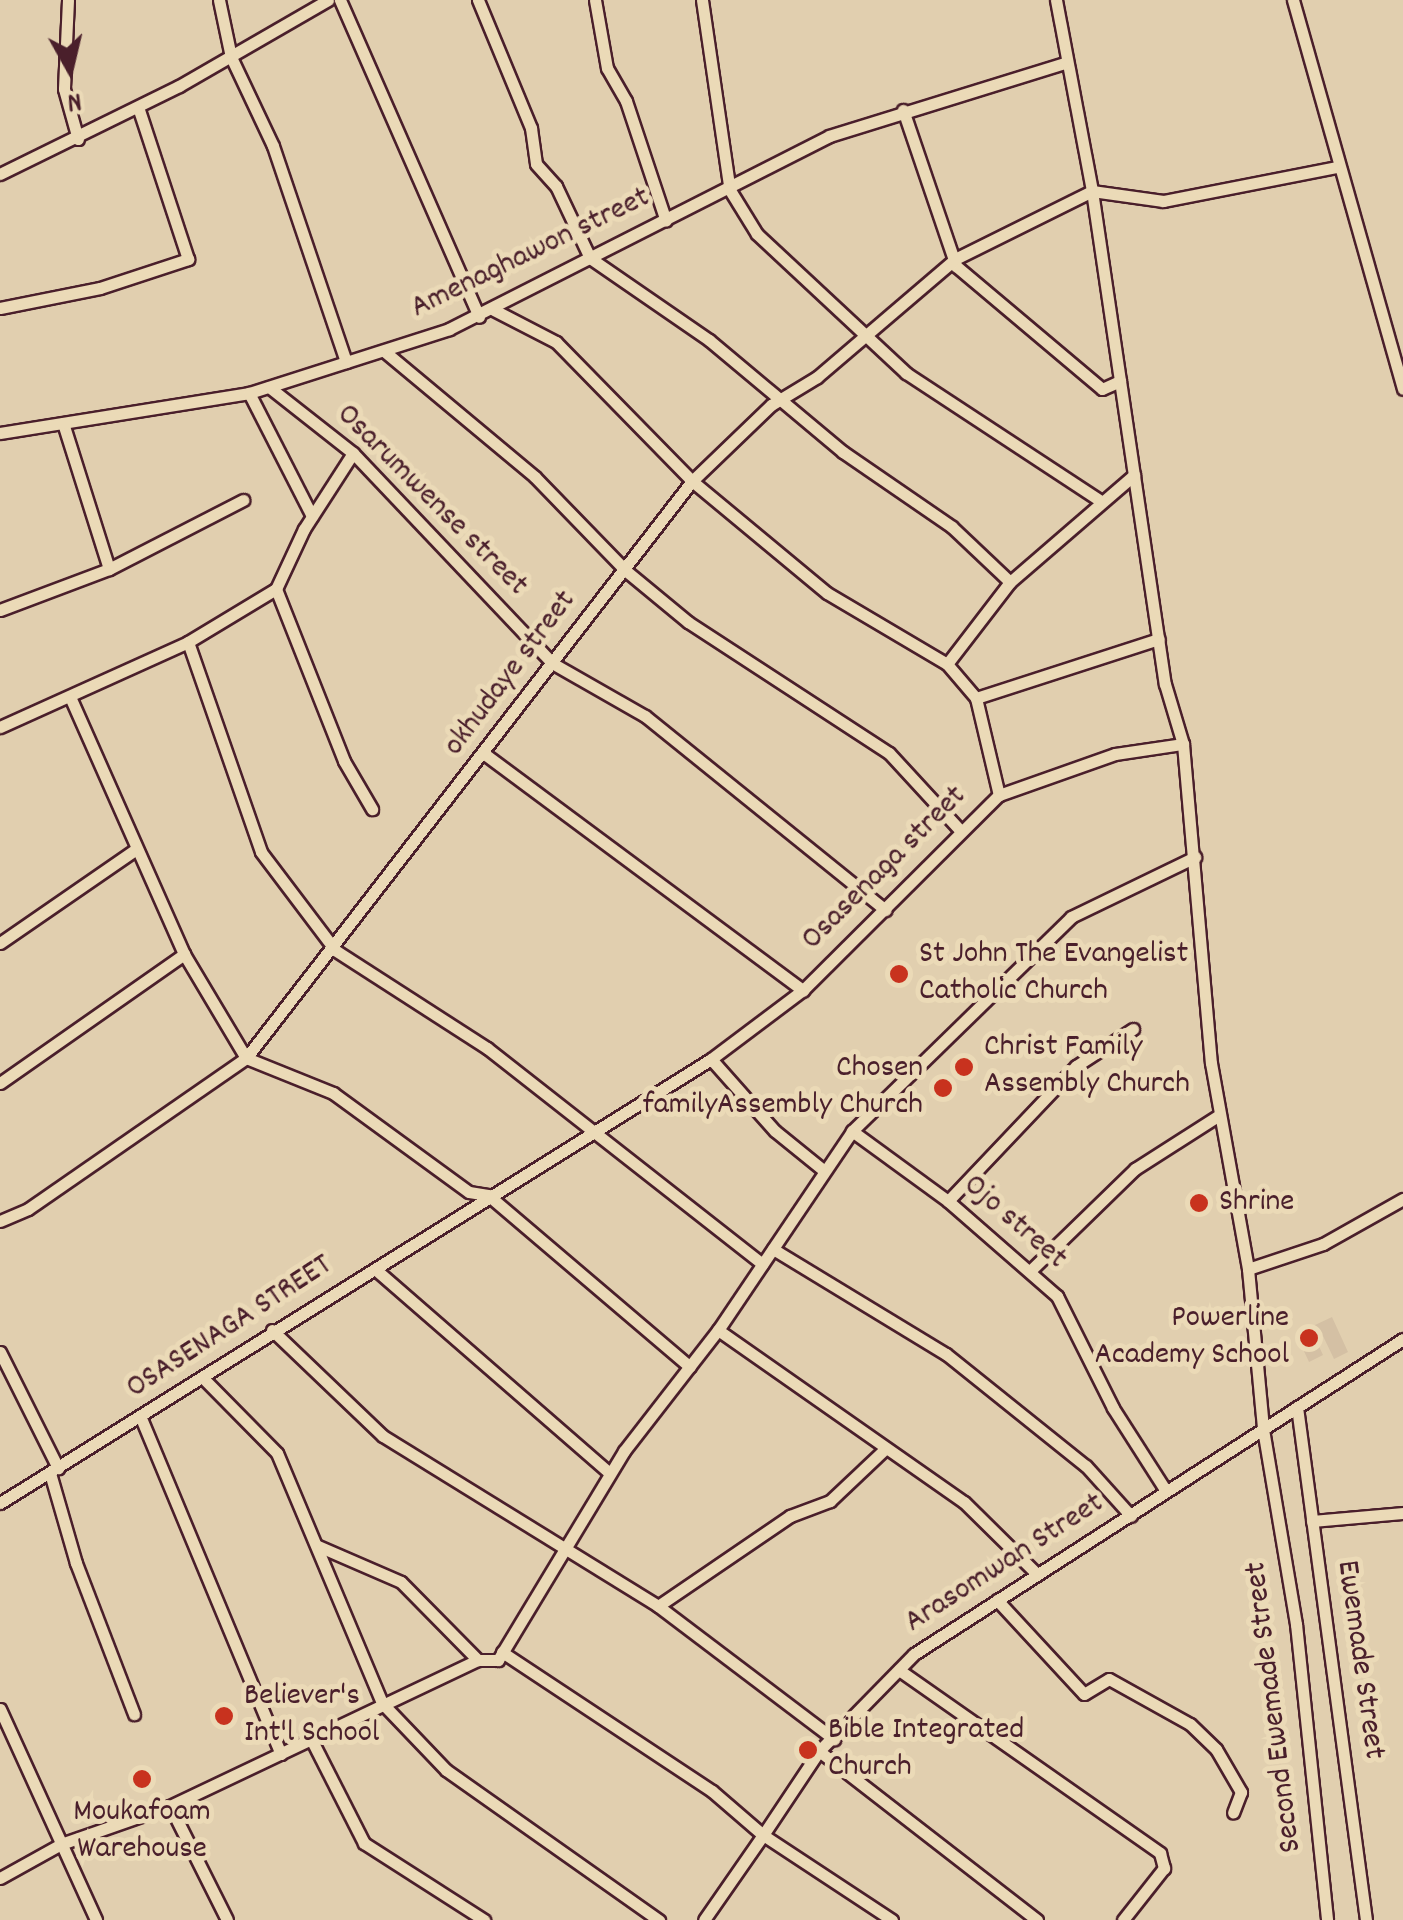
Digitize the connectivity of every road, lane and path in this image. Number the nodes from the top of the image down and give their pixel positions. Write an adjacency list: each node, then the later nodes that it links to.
1 (68, 0): 14 (street)
2 (219, 0): 10 (street)
3 (328, 0): 10 (street)
4 (340, 0): 24 (street)
5 (478, 0): 20 (street)
6 (595, 0): 19 (street)
7 (702, 0): 17 (street)
8 (1056, 0): 11 (street, Second Ewemade Street)
9 (1293, 0): 15 (street)
10 (231, 57): 12 (street); 27 (street)
11 (1066, 64): 13 (street, Amenaghawon street); 18 (street, Second Ewemade Street)
12 (138, 107): 14 (street); 22 (street)
13 (903, 110): 17 (street, Amenaghawon street); 21 (street)
14 (78, 139): 16 (street)
15 (1336, 167): 18 (street); 30 (street)
16 (0, 174)
17 (728, 187): 19 (street, Amenaghawon street); 25 (street)
18 (1092, 191): 21 (street, okhudaye street); 28 (street, Second Ewemade Street)
19 (666, 220): 20 (street, Amenaghawon street)
20 (590, 258): 23 (street, Amenaghawon street); 32 (street)
21 (956, 259): 25 (street, okhudaye street); 28 (street)
22 (0, 308)
23 (494, 310): 24 (street, Amenaghawon street); 37 (street)
24 (479, 317): 26 (street, Amenaghawon street)
25 (862, 336): 32 (street, okhudaye street); 38 (street)
26 (384, 352): 27 (street, Amenaghawon street); 42 (street)
27 (346, 362): 29 (street, Amenaghawon street)
28 (1120, 380): 36 (street, Second Ewemade Street)
29 (269, 387): 31 (street, Amenaghawon street); 35 (street, Osarumwense street)
30 (1403, 389)
31 (249, 393): 33 (street, Amenaghawon street); 40 (street)
32 (785, 398): 37 (street, okhudaye street); 43 (street)
33 (63, 423): 34 (street, Amenaghawon street); 41 (street)
34 (0, 433)
35 (353, 453): 40 (street); 49 (street, Osarumwense street)
36 (1134, 475): 38 (street); 47 (street, Second Ewemade Street)
37 (692, 481): 42 (street, okhudaye street); 50 (street)
38 (1098, 499): 43 (street)
39 (243, 500): 41 (street)
40 (312, 516): 44 (street)
41 (108, 569): 46 (street)
42 (624, 570): 49 (street, okhudaye street); 58 (street)
43 (1010, 582): 50 (street)
44 (276, 590): 48 (street); 57 (street)
45 (0, 592): 46 (street)
46 (2, 609)
47 (1158, 639): 51 (street); 54 (street, Second Ewemade Street)
48 (188, 642): 52 (street); 63 (street)
49 (552, 663): 55 (street, okhudaye street); 61 (street, Osarumwense street)
50 (946, 664): 51 (street)
51 (976, 698): 56 (street)
52 (71, 700): 53 (street); 59 (street)
53 (0, 727)
54 (1183, 744): 56 (street, Osasenaga street); 60 (street, Second Ewemade Street)
55 (486, 755): 63 (street, okhudaye street); 65 (street)
56 (1000, 796): 58 (street, Osasenaga street)
57 (372, 809)
58 (959, 829): 61 (street, Osasenaga street)
59 (135, 850): 62 (street); 64 (street)
60 (1196, 857): 70 (street, Second Ewemade Street); 72 (street)
61 (885, 910): 65 (street, Osasenaga street)
62 (0, 942)
63 (330, 942): 67 (street, okhudaye street); 71 (street)
64 (184, 954): 67 (street); 69 (street)
65 (803, 990): 68 (street, Osasenaga street)
66 (1133, 1029): 76 (street)
67 (246, 1058): 74 (street); 77 (street, okhudaye street)
68 (710, 1059): 71 (street, Osasenaga street); 73 (street)
69 (0, 1083)
70 (1218, 1116): 80 (street, Second Ewemade Street); 82 (street)
71 (594, 1130): 74 (street, OSASENAGA STREET); 79 (street)
72 (852, 1130): 73 (street); 76 (street, Ojo street)
73 (822, 1169): 78 (street)
74 (488, 1195): 81 (street, OSASENAGA STREET); 87 (street)
75 (1403, 1199): 80 (street)
76 (948, 1201): 82 (street, Ojo street)
77 (0, 1221)
78 (773, 1249): 79 (street); 98 (street)
79 (762, 1264): 84 (street)
80 (1248, 1268): 91 (street, Second Ewemade Street)
81 (374, 1269): 83 (street, OSASENAGA STREET); 94 (street)
82 (1032, 1269): 95 (street, Ojo street)
83 (272, 1330): 88 (street, OSASENAGA STREET); 101 (street)
84 (718, 1330): 87 (street); 92 (street)
85 (1403, 1339): 89 (street, Arasomwan Street)
86 (0, 1352): 93 (street)
87 (690, 1367): 94 (street)
88 (203, 1378): 90 (street, OSASENAGA STREET); 100 (street)
89 (1297, 1407): 91 (street, Arasomwan Street); 99 (street, Ewemade Street)
90 (141, 1418): 93 (street, OSASENAGA STREET); 114 (street)
91 (1263, 1430): 95 (street, Arasomwan Street); 128 (street, Second Ewemade Street)
92 (884, 1450): 102 (street); 104 (street)
93 (54, 1470): 96 (street, OSASENAGA STREET); 110 (street)
94 (610, 1473): 101 (street)
95 (1166, 1491): 98 (street, Arasomwan Street)
96 (0, 1503)
97 (1403, 1513): 99 (street)
98 (1130, 1516): 102 (street, Arasomwan Street)
99 (1312, 1521): 129 (street, Ewemade Street)
100 (318, 1546): 106 (street); 108 (street)
101 (566, 1551): 104 (street); 105 (street)
102 (1037, 1574): 103 (street, Arasomwan Street)
103 (997, 1600): 107 (street, Arasomwan Street); 116 (street)
104 (658, 1606): 112 (street)
105 (502, 1652): 106 (street); 117 (street)
106 (478, 1660): 108 (street)
107 (898, 1670): 112 (street, Arasomwan Street); 127 (street)
108 (382, 1703): 111 (street); 123 (street)
109 (0, 1709): 118 (street)
110 (134, 1714)
111 (310, 1737): 114 (street); 122 (street)
112 (834, 1739): 113 (street, Arasomwan Street)
113 (819, 1750): 117 (street, Arasomwan Street); 126 (street)
114 (281, 1754): 115 (street)
115 (170, 1806): 118 (street); 121 (street)
116 (1232, 1813)
117 (763, 1835): 124 (street, Arasomwan Street); 125 (street)
118 (62, 1844): 119 (street); 120 (street)
119 (0, 1878)
120 (96, 1920)
121 (227, 1920)
122 (484, 1920)
123 (659, 1920)
124 (704, 1920)
125 (892, 1920)
126 (1037, 1920)
127 (1123, 1920)
128 (1327, 1920)
129 (1366, 1920)

